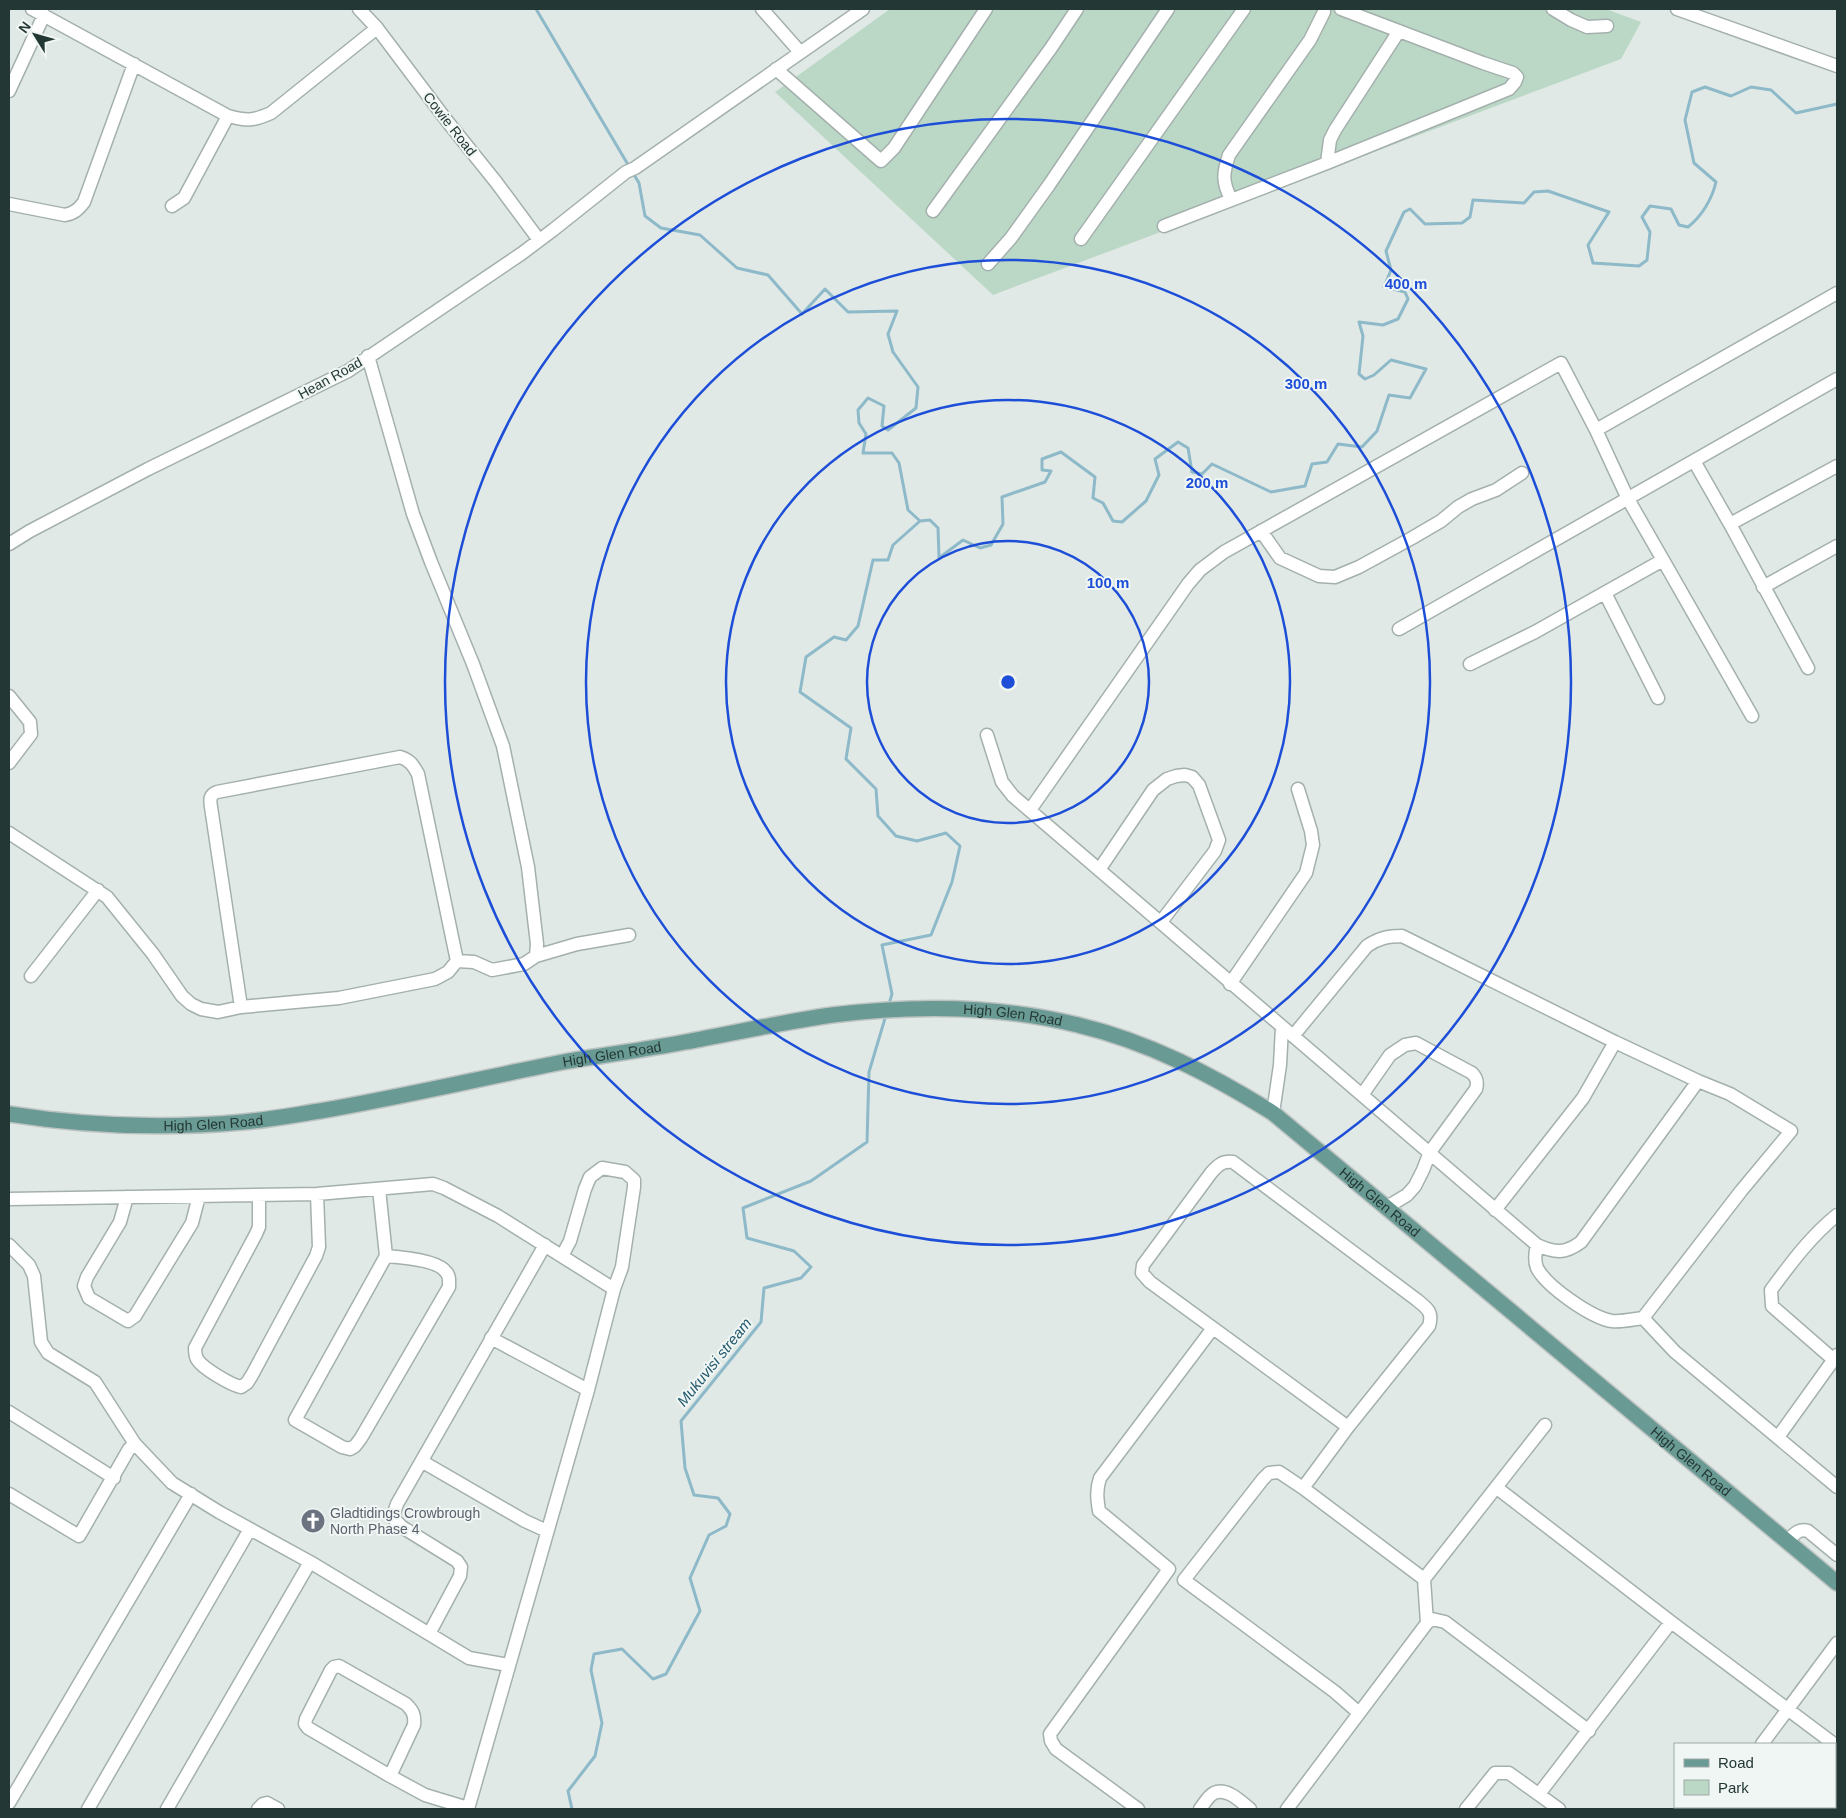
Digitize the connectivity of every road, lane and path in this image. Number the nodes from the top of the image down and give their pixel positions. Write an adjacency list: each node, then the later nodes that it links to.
1 (359, 9): 14 (street, Cowie Road)
2 (762, 9): 16 (street)
3 (863, 9): 16 (street, Hean Road)
4 (986, 9): 19 (street)
5 (1077, 9): 26 (street)
6 (1168, 9): 30 (street)
7 (1244, 9): 28 (street)
8 (1324, 9): 23 (street)
9 (1341, 9): 15 (street)
10 (1553, 9): 13 (street)
11 (1677, 9): 18 (street)
12 (38, 12): 17 (street); 20 (street)
13 (1607, 26)
14 (377, 28): 21 (street); 29 (street, Cowie Road)
15 (1399, 31): 22 (street); 22 (street)
16 (800, 52): 19 (street, Hean Road)
17 (134, 64): 21 (street); 24 (street)
18 (1837, 66)
19 (776, 69): 29 (street, Hean Road)
20 (9, 91)
21 (228, 116): 25 (street)
22 (1327, 163): 23 (street)
23 (1231, 200): 27 (street)
24 (9, 204)
25 (172, 206)
26 (933, 211)
27 (1164, 226)
28 (1080, 238)
29 (539, 240): 32 (street, Hean Road)
30 (988, 264)
31 (1837, 293): 34 (street)
32 (368, 356): 41 (street, Hean Road); 61 (street)
33 (1837, 379): 35 (street)
34 (1596, 430): 38 (street); 40 (street)
35 (1694, 462): 38 (street); 39 (street)
36 (1837, 466): 39 (street)
37 (1522, 472): 40 (street)
38 (1628, 499): 43 (street); 46 (street)
39 (1730, 524): 44 (street)
40 (1261, 531): 55 (street)
41 (9, 544)
42 (1837, 546): 44 (street)
43 (1663, 560): 45 (street); 51 (street)
44 (1763, 587): 48 (street)
45 (1605, 593): 47 (street); 50 (street)
46 (1399, 629)
47 (1470, 664)
48 (1808, 668)
49 (9, 696): 53 (street)
50 (1658, 698)
51 (1752, 716)
52 (987, 735): 55 (street)
53 (9, 762)
54 (1298, 789): 64 (street)
55 (1030, 810): 57 (street)
56 (9, 832): 58 (street)
57 (1099, 870): 59 (street); 59 (street)
58 (98, 890): 63 (street); 65 (street)
59 (1161, 922): 64 (street)
60 (629, 935): 61 (street)
61 (536, 956): 62 (street)
62 (457, 961): 65 (street); 65 (street)
63 (31, 976)
64 (1230, 984): 66 (street)
65 (241, 1007)
66 (1282, 1027): 67 (street); 71 (street)
67 (1293, 1036): 68 (street); 70 (street)
68 (1615, 1042): 69 (street); 81 (street)
69 (1698, 1081): 85 (street); 89 (street)
70 (1362, 1095): 73 (street); 73 (street)
71 (1273, 1113): 72 (main road, High Glen Road); 80 (main road, High Glen Road)
72 (9, 1114)
73 (1430, 1152): 80 (street); 81 (street)
74 (379, 1189): 75 (street); 83 (street); 86 (street)
75 (317, 1194): 76 (street); 76 (street)
76 (259, 1195): 77 (street)
77 (199, 1196): 78 (street); 78 (street)
78 (127, 1197): 79 (street)
79 (9, 1199)
80 (1387, 1207): 108 (main road, High Glen Road)
81 (1495, 1210): 85 (street)
82 (1837, 1215): 92 (street)
83 (545, 1245): 87 (street); 91 (street)
84 (9, 1246): 98 (street)
85 (1537, 1246): 89 (street)
86 (386, 1256): 86 (street)
87 (562, 1256): 88 (street); 88 (street)
88 (614, 1289): 93 (street)
89 (1643, 1318): 97 (street)
90 (1213, 1328): 96 (street); 96 (street); 111 (street)
91 (491, 1338): 93 (street); 99 (street)
92 (1835, 1357): 97 (street)
93 (588, 1390): 107 (street)
94 (9, 1412): 100 (street)
95 (1545, 1425): 103 (street)
96 (1348, 1427): 102 (street)
97 (1778, 1437): 101 (street)
98 (136, 1444): 100 (street); 105 (street)
99 (423, 1462): 107 (street); 117 (street)
100 (114, 1478): 104 (street)
101 (1837, 1487)
102 (1303, 1488): 112 (street); 113 (street)
103 (1497, 1488): 112 (street); 115 (street)
104 (9, 1494)
105 (191, 1494): 106 (street); 127 (street)
106 (250, 1529): 110 (street); 129 (street)
107 (547, 1531): 119 (street)
108 (1788, 1542): 109 (street); 114 (main road, High Glen Road)
109 (1837, 1555)
110 (310, 1562): 117 (street); 130 (street)
111 (1169, 1569): 113 (street); 133 (street)
112 (1424, 1579): 116 (street)
113 (1184, 1580): 121 (street)
114 (1837, 1583)
115 (1671, 1622): 120 (street); 122 (street)
116 (1427, 1623): 121 (street); 122 (street)
117 (429, 1634): 119 (street)
118 (1837, 1643): 120 (street)
119 (508, 1665): 128 (street)
120 (1788, 1710): 123 (street); 124 (street)
121 (1359, 1713): 136 (street)
122 (1589, 1731): 126 (street)
123 (1763, 1743)
124 (1832, 1743)
125 (390, 1776): 125 (street); 128 (street)
126 (1539, 1794): 137 (street); 138 (street)
127 (9, 1803)
128 (468, 1808)
129 (88, 1809)
130 (167, 1809)
131 (258, 1809): 132 (street)
132 (278, 1809)
133 (1138, 1809)
134 (1200, 1809): 135 (street)
135 (1250, 1809)
136 (1287, 1809)
137 (1466, 1809)
138 (1559, 1809)

